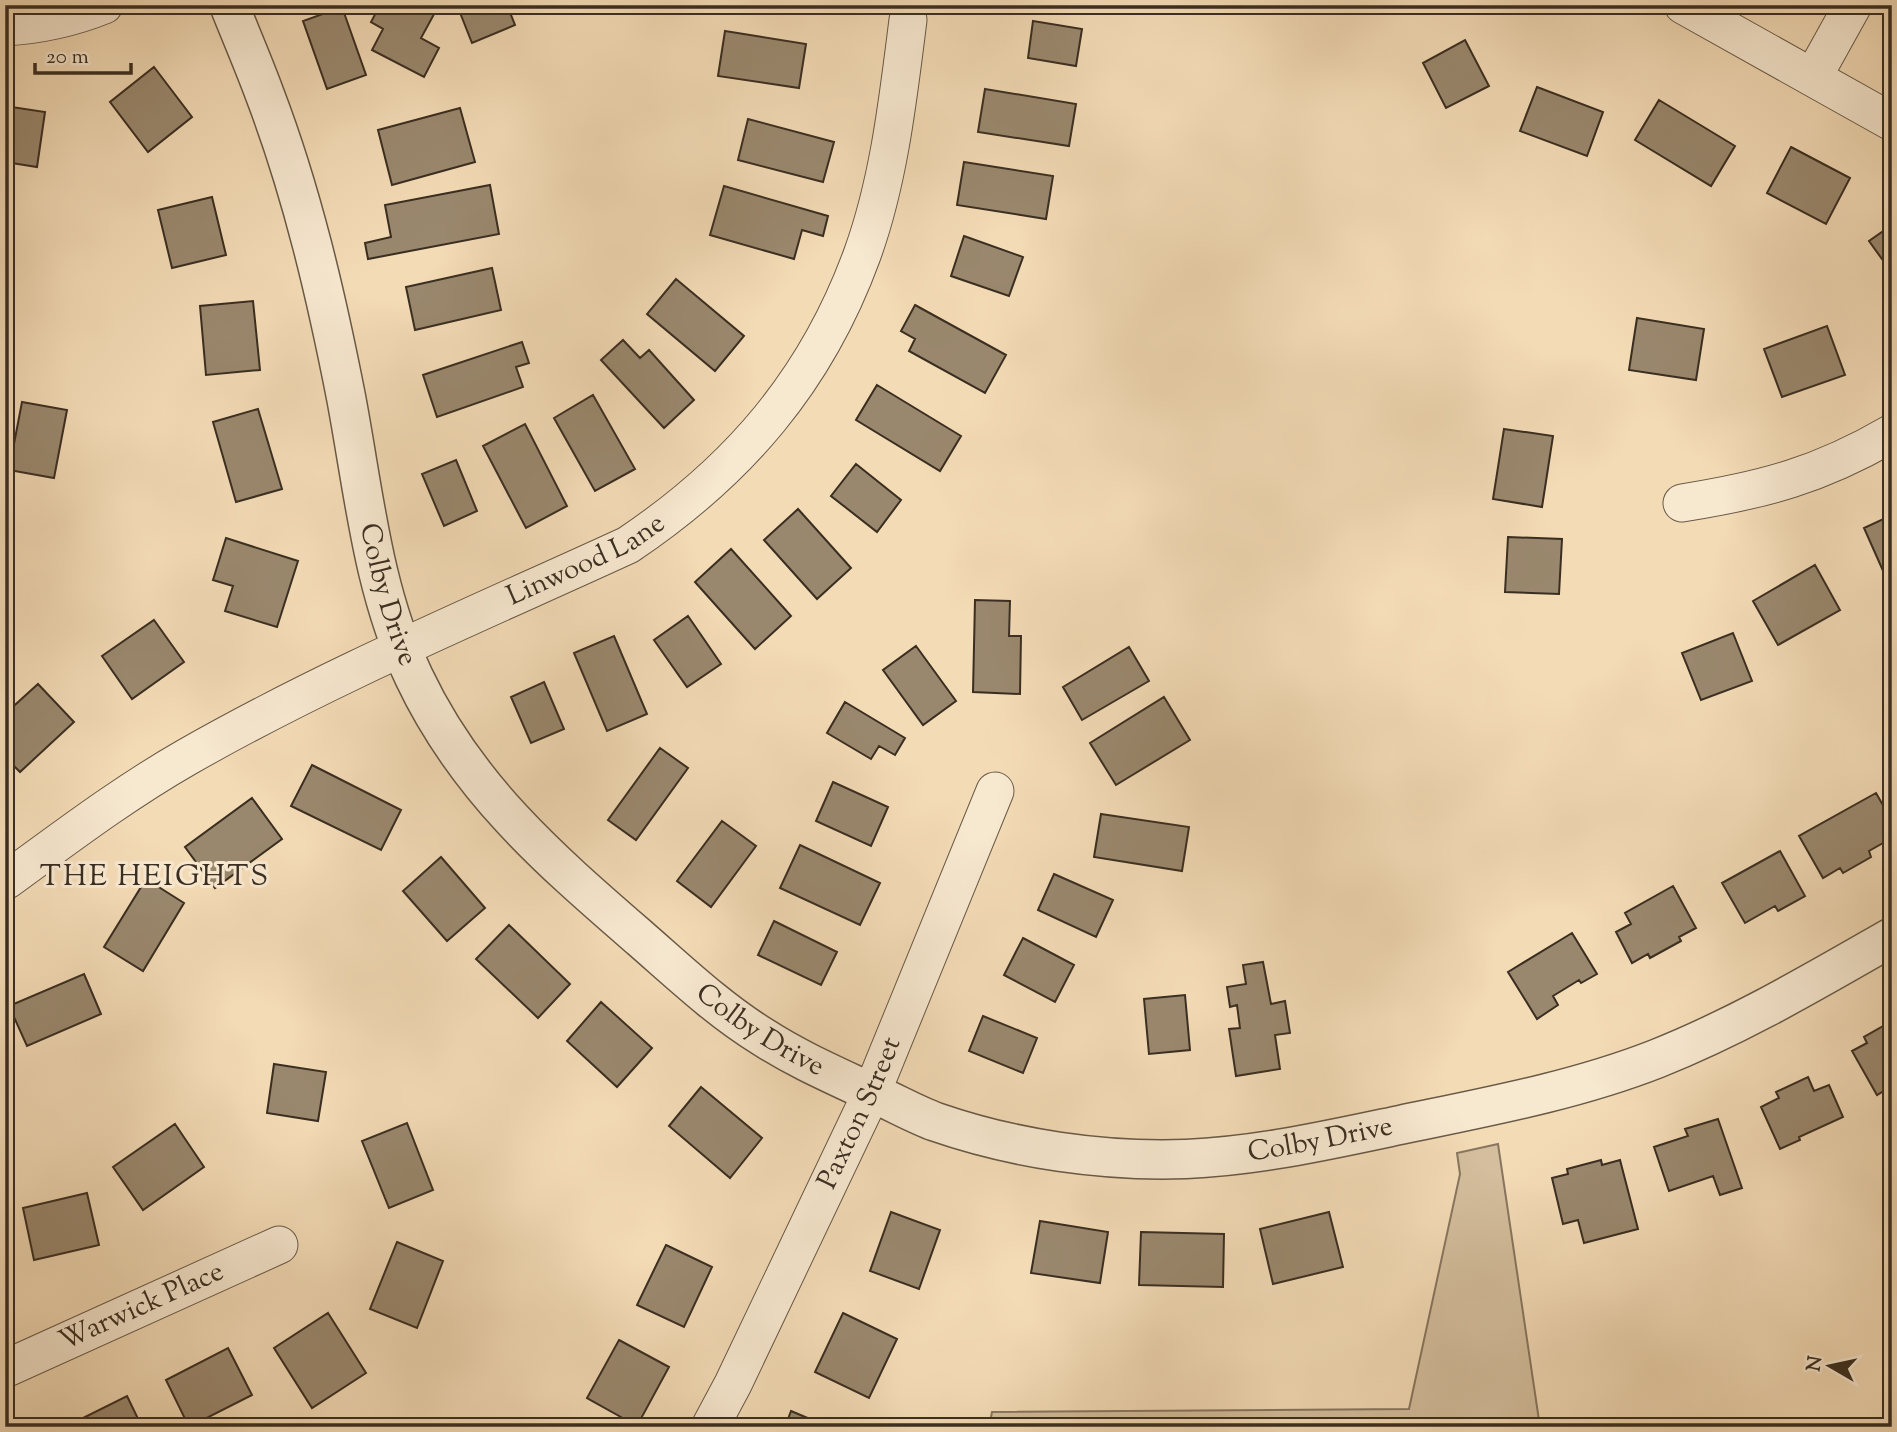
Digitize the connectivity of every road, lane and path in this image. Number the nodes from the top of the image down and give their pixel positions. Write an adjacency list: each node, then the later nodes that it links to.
1 (104, 5): 6 (street)
2 (229, 5): 11 (street, Colby Drive)
3 (1684, 5): 7 (street)
4 (1853, 5): 7 (street)
5 (908, 20): 11 (street, Linwood Lane)
6 (5, 27)
7 (1813, 77): 8 (street)
8 (1892, 122)
9 (1892, 433): 10 (street)
10 (1682, 503)
11 (401, 649): 13 (street, Linwood Lane); 15 (street, Colby Drive)
12 (995, 791): 15 (street, Paxton Street)
13 (7, 880)
14 (1892, 937): 15 (street, Colby Drive)
15 (872, 1092): 18 (street, Paxton Street)
16 (279, 1245): 17 (street, Warwick Place)
17 (5, 1369)
18 (710, 1427)

